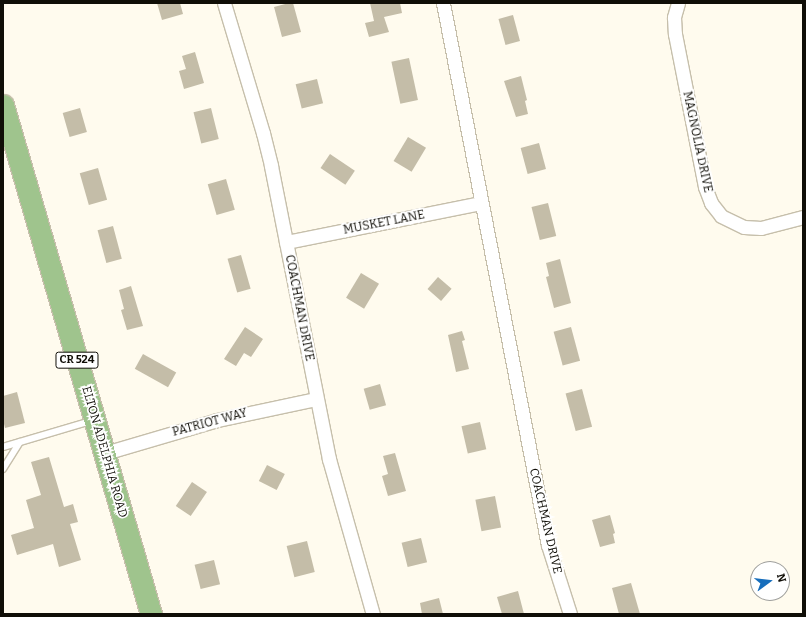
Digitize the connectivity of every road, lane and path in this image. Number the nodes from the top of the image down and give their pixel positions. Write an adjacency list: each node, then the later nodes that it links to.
1 (224, 3): 7 (street, COACHMAN DRIVE)
2 (443, 3): 5 (street, COACHMAN DRIVE)
3 (678, 3): 6 (street, MAGNOLIA DRIVE)
4 (3, 105): 9 (main road, ELTON ADELPHIA ROAD / CR 524)
5 (481, 203): 7 (street, MUSKET LANE); 16 (street, COACHMAN DRIVE)
6 (803, 217)
7 (286, 242): 8 (street, COACHMAN DRIVE)
8 (316, 399): 12 (street, PATRIOT WAY); 15 (street, COACHMAN DRIVE)
9 (95, 420): 10 (lane); 12 (main road, ELTON ADELPHIA ROAD / CR 524)
10 (20, 442): 11 (lane); 13 (lane)
11 (3, 446)
12 (105, 454): 14 (main road, ELTON ADELPHIA ROAD / CR 524)
13 (3, 469)
14 (151, 614)
15 (373, 614)
16 (570, 614)

